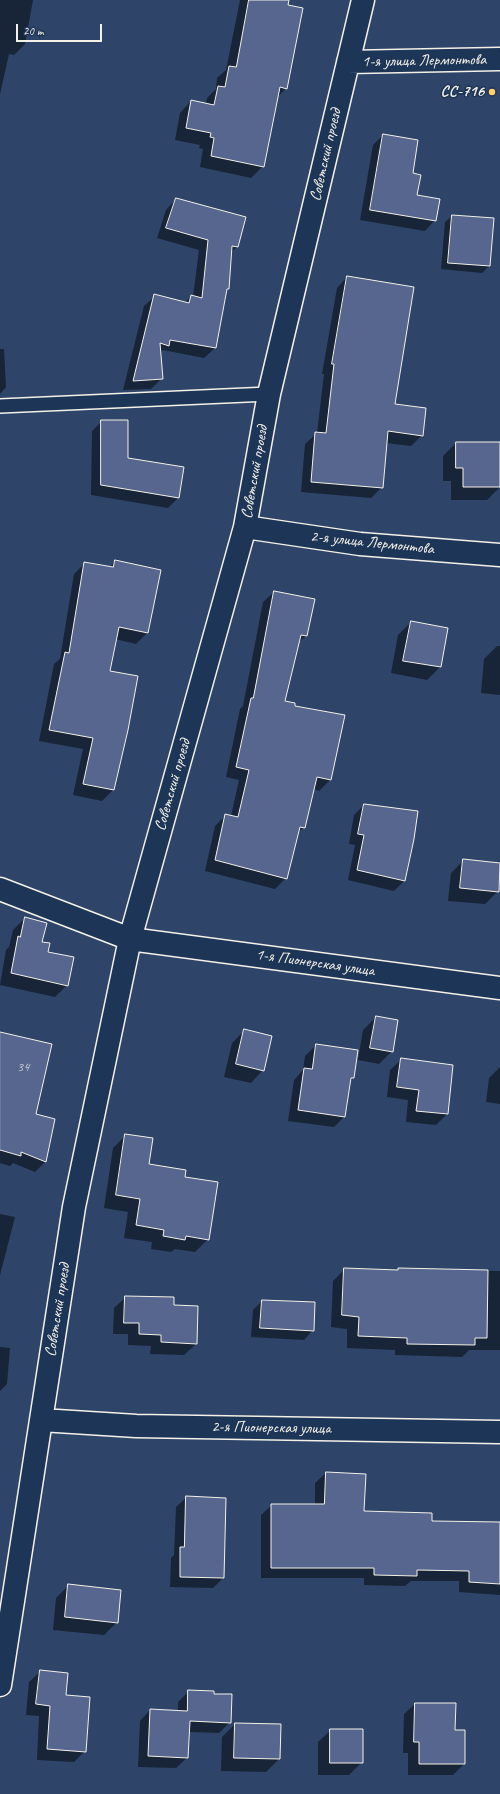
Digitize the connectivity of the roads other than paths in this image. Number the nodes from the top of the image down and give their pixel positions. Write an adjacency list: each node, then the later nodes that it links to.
1 (363, 0): 3 (street, Советский проезд)
2 (500, 59): 3 (street, 1-я улица Лермонтова)
3 (348, 62): 4 (street, Советский проезд)
4 (269, 394): 5 (lane); 6 (street, Советский проезд)
5 (0, 406)
6 (245, 527): 7 (street, 2-я улица Лермонтова); 9 (street, Советский проезд)
7 (500, 555)
8 (0, 889): 9 (street)
9 (130, 939): 10 (street, 1-я Пионерская улица); 11 (street, Советский проезд)
10 (500, 988)
11 (41, 1420): 12 (street, 2-я Пионерская улица); 13 (street, Советский проезд)
12 (500, 1432)
13 (0, 1684)

